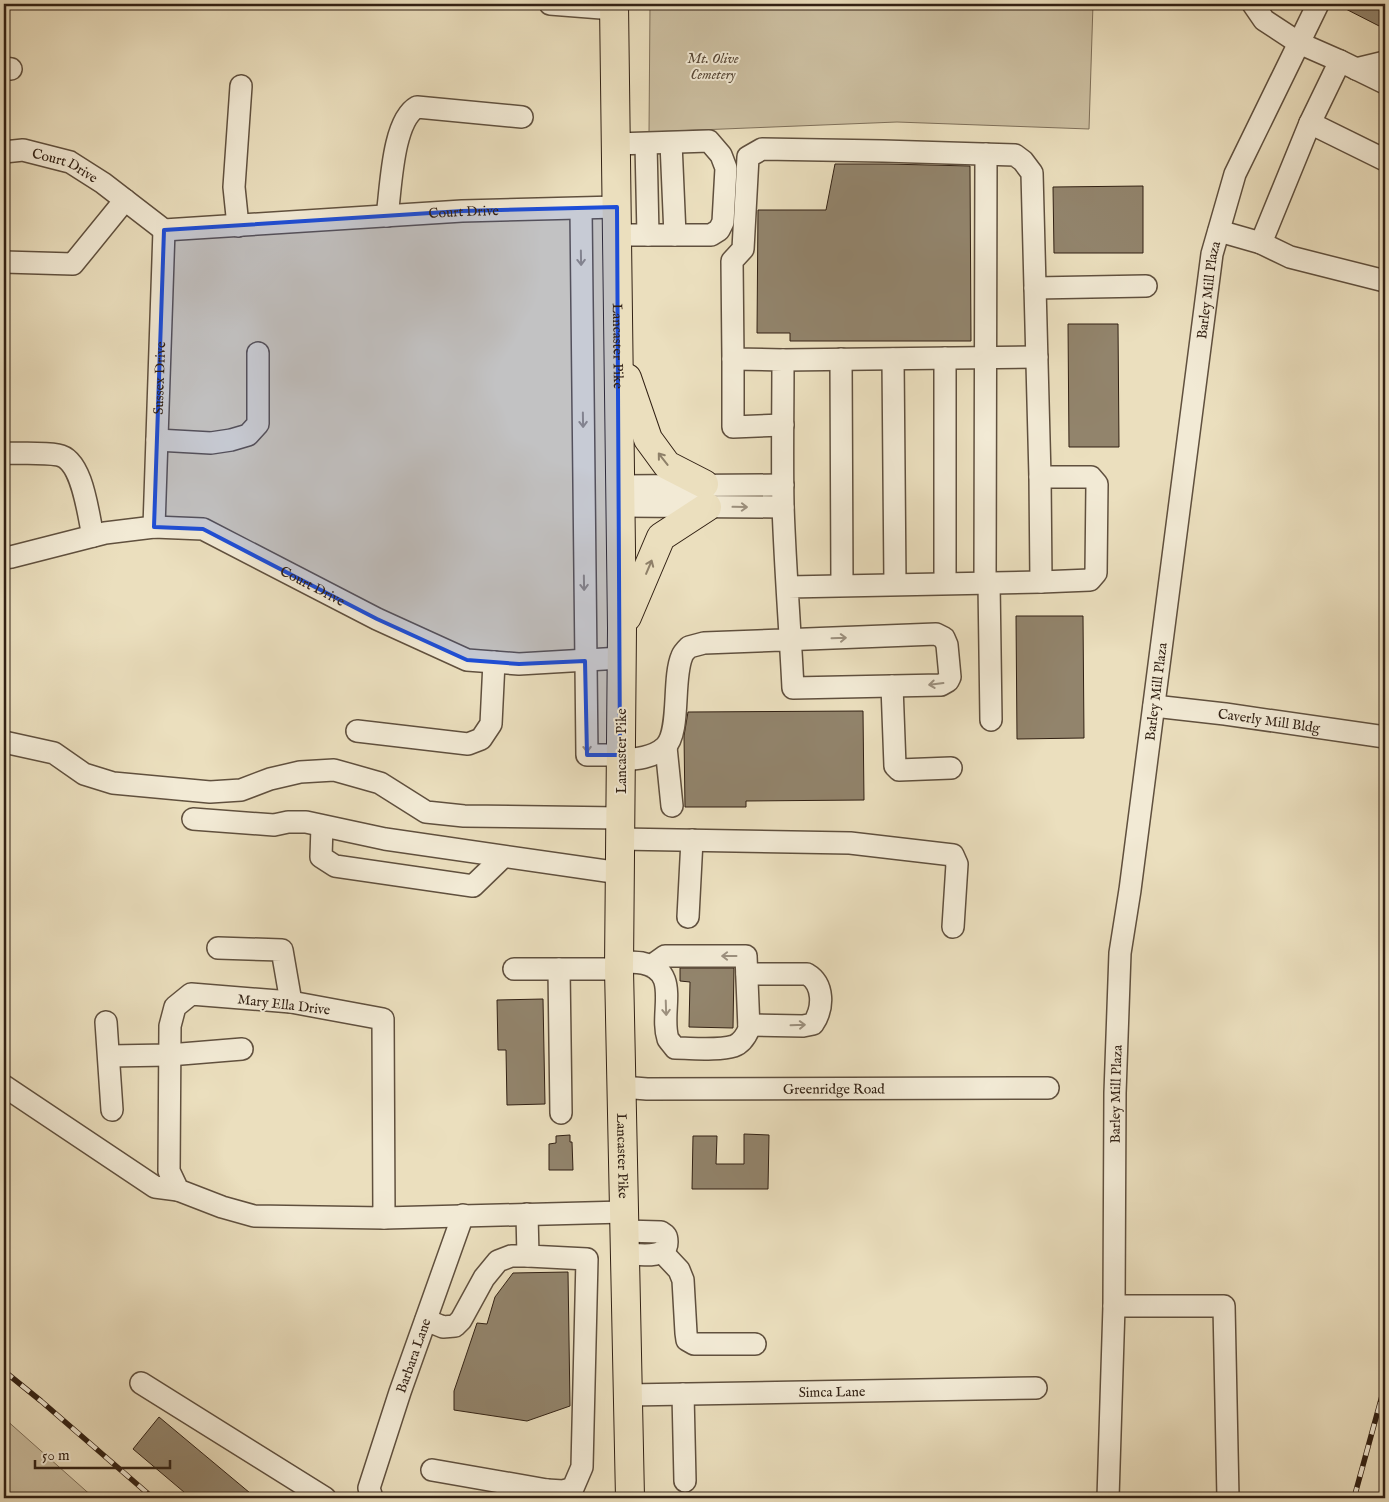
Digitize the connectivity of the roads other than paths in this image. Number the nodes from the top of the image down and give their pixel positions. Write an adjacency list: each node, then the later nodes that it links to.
1 (550, 4): 4 (street)
2 (1253, 4): 5 (street)
3 (1318, 4): 5 (street, Barley Mill Plaza)
4 (614, 6): 13 (main road, Lancaster Pike)
5 (1299, 43): 7 (street); 24 (street, Barley Mill Plaza)
6 (1385, 62): 7 (street)
7 (1348, 65): 8 (street); 11 (street)
8 (1385, 83)
9 (241, 86): 22 (street)
10 (522, 117): 21 (street)
11 (1310, 123): 17 (street); 28 (street)
12 (671, 143): 14 (street); 26 (street); 26 (street)
13 (616, 144): 14 (street); 19 (main road, Lancaster Pike)
14 (646, 144): 25 (street)
15 (4, 152): 18 (street, Court Drive)
16 (986, 154): 32 (street); 35 (street); 38 (street)
17 (1385, 160)
18 (125, 200): 23 (street, Court Drive); 29 (street)
19 (617, 208): 20 (street, Court Drive); 27 (main road, Lancaster Pike)
20 (581, 209): 21 (street, Court Drive); 62 (street, one-way to 62)
21 (387, 216): 22 (street, Court Drive)
22 (238, 226): 23 (street, Court Drive)
23 (164, 230): 43 (street, Sussex Drive)
24 (1219, 231): 28 (street); 65 (street, Barley Mill Plaza)
25 (648, 235): 26 (street); 27 (street)
26 (675, 235)
27 (618, 236): 34 (main road, Lancaster Pike)
28 (1261, 243): 30 (street)
29 (4, 262)
30 (1385, 281)
31 (1146, 286): 32 (street)
32 (1035, 288): 36 (street)
33 (258, 353): 43 (street)
34 (619, 356): 47 (main road, one-way to 34); 48 (main road, Lancaster Pike)
35 (985, 357): 36 (street); 37 (street); 55 (street)
36 (1037, 357): 45 (street)
37 (945, 358): 39 (street); 54 (street)
38 (734, 359): 40 (street); 42 (street)
39 (893, 359): 41 (street); 56 (street)
40 (783, 360): 41 (street); 42 (street)
41 (841, 360): 57 (street)
42 (783, 425): 46 (street)
43 (157, 440): 50 (street, Sussex Drive)
44 (4, 453): 51 (street)
45 (1040, 477): 53 (street); 53 (street)
46 (783, 485): 47 (street); 49 (street)
47 (706, 495): 48 (street); 49 (street, one-way to 49); 59 (main road, one-way to 47)
48 (621, 496): 59 (main road, Lancaster Pike)
49 (784, 507): 58 (street)
50 (154, 526): 51 (street, Court Drive); 63 (street, Court Drive)
51 (93, 536): 52 (street, Court Drive)
52 (4, 558)
53 (1041, 582): 55 (street)
54 (945, 583): 55 (street); 56 (street)
55 (987, 583): 66 (street)
56 (895, 584): 57 (street)
57 (842, 585): 58 (street)
58 (788, 587): 60 (street)
59 (622, 628): 61 (main road, Lancaster Pike)
60 (790, 639): 64 (street); 64 (street, one-way to 64); 70 (street)
61 (621, 658): 62 (street, Court Drive); 71 (main road, Lancaster Pike)
62 (585, 660): 63 (street, Court Drive); 71 (street, one-way to 71)
63 (494, 662): 67 (street)
64 (892, 686): 72 (street)
65 (1154, 706): 68 (street, Caverly Mill Bldg); 105 (street, Barley Mill Plaza)
66 (991, 720)
67 (357, 731)
68 (1385, 737)
69 (4, 742): 76 (street)
70 (666, 746): 71 (street); 73 (street)
71 (620, 758): 76 (main road, Lancaster Pike)
72 (951, 768)
73 (672, 806)
74 (193, 819): 75 (street)
75 (322, 826): 78 (street); 78 (street)
76 (620, 828): 77 (street); 79 (main road, Lancaster Pike)
77 (692, 840): 80 (street); 81 (street)
78 (503, 857): 79 (street)
79 (620, 873): 83 (main road, Lancaster Pike)
80 (688, 917)
81 (953, 927)
82 (218, 948): 88 (street)
83 (619, 965): 84 (street); 86 (street); 95 (main road, Lancaster Pike)
84 (651, 966): 87 (street, one-way to 84); 90 (street, one-way to 90)
85 (514, 969): 86 (street)
86 (559, 969): 98 (street)
87 (747, 974): 90 (street); 90 (street, one-way to 87)
88 (291, 1002): 93 (street, Mary Ella Drive); 102 (street, Mary Ella Drive)
89 (106, 1022): 92 (street)
90 (749, 1025)
91 (242, 1049): 93 (street)
92 (108, 1056): 93 (street); 97 (street)
93 (169, 1056): 99 (street, Mary Ella Drive)
94 (4, 1086): 99 (street)
95 (622, 1087): 96 (street, Greenridge Road); 103 (main road, Lancaster Pike)
96 (1048, 1088)
97 (112, 1110)
98 (561, 1113)
99 (178, 1190): 102 (street)
100 (527, 1214): 101 (street); 103 (street); 104 (street)
101 (463, 1215): 102 (street); 106 (street, Barbara Lane)
102 (384, 1218)
103 (624, 1232): 107 (street); 111 (main road, Lancaster Pike)
104 (528, 1256): 106 (street); 114 (street)
105 (1114, 1306): 118 (street, Barley Mill Plaza); 119 (street)
106 (426, 1320): 116 (street, Barbara Lane)
107 (755, 1344)
108 (141, 1383): 115 (street)
109 (1036, 1388): 110 (street, Simca Lane)
110 (683, 1394): 111 (street, Simca Lane); 113 (street)
111 (628, 1395): 117 (main road, Lancaster Pike)
112 (432, 1470): 114 (street)
113 (685, 1481)
114 (546, 1494)
115 (325, 1498)
116 (372, 1498)
117 (630, 1498)
118 (1108, 1498)
119 (1228, 1498)

